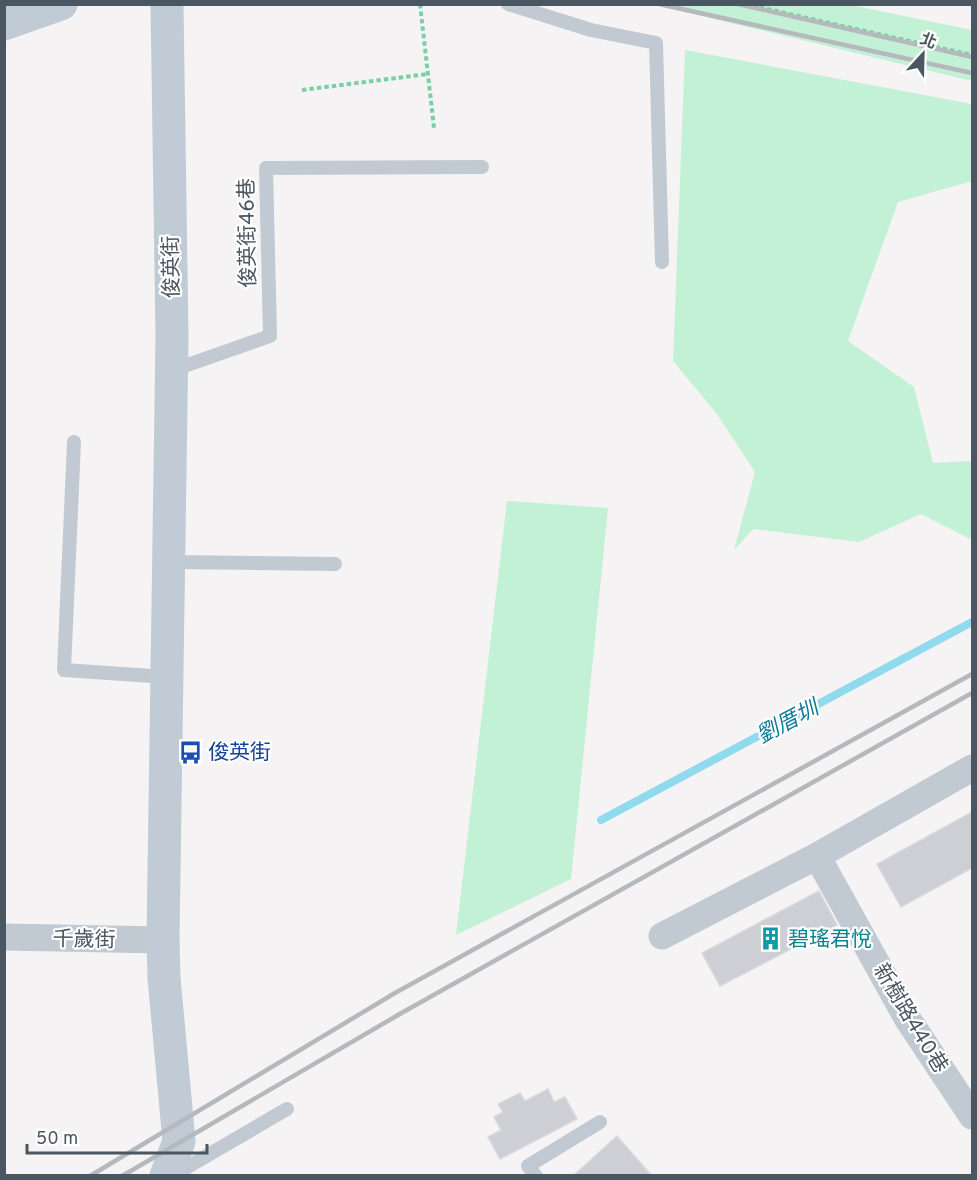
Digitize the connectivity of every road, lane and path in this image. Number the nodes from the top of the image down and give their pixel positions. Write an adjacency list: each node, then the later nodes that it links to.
1 (61, 4): 6 (street)
2 (167, 4): 13 (street, 俊英街)
3 (420, 4): 8 (path)
4 (508, 4): 12 (lane)
5 (745, 4): 7 (path)
6 (17, 15)
7 (972, 55)
8 (428, 74): 9 (path); 10 (path)
9 (302, 90)
10 (434, 129)
11 (482, 168): 13 (lane, 俊英街46巷)
12 (662, 262)
13 (171, 371): 15 (street, 俊英街)
14 (74, 442): 17 (lane)
15 (168, 562): 16 (lane); 17 (street, 俊英街)
16 (336, 564)
17 (167, 676): 22 (street, 俊英街)
18 (972, 768): 19 (street)
19 (817, 856): 20 (street); 24 (street, 新樹路440巷)
20 (662, 936)
21 (4, 937): 22 (street, 千歲街)
22 (163, 940): 26 (street, 俊英街)
23 (287, 1109): 27 (lane)
24 (972, 1116)
25 (600, 1122): 28 (lane)
26 (166, 1176)
27 (172, 1176)
28 (536, 1176)

